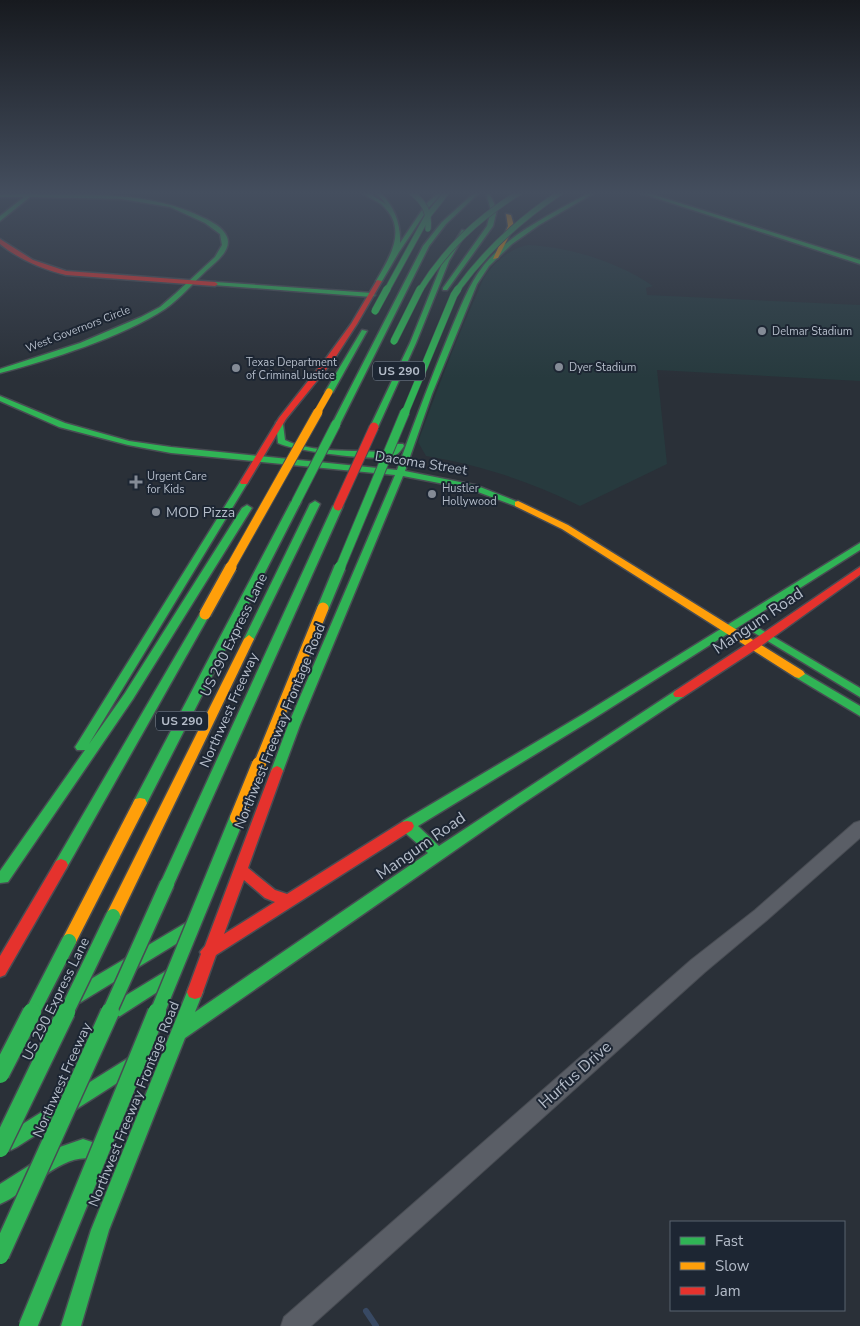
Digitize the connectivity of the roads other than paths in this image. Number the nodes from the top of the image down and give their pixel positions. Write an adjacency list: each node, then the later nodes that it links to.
1 (17, 254): 15 (main road)
2 (218, 254): 15 (main road, West Governors Circle)
3 (395, 254): 16 (main road)
4 (406, 254): 20 (main road, bridge)
5 (422, 254): 61 (main road, US 290, bridge)
6 (443, 254): 18 (main road, bridge)
7 (449, 254): 17 (main road, Northwest Freeway / US 290)
8 (471, 254): 17 (main road)
9 (485, 254): 69 (main road, bridge)
10 (497, 254): 13 (main road)
11 (500, 254): 13 (main road, Northwest Freeway Frontage Road)
12 (838, 254): 14 (main road)
13 (495, 258): 22 (main road, Northwest Freeway Frontage Road)
14 (860, 262)
15 (190, 282): 16 (main road); 19 (main road, West Governors Circle)
16 (372, 295): 23 (main road)
17 (425, 315): 68 (main road, Northwest Freeway / US 290, bridge)
18 (390, 350)
19 (0, 371)
20 (329, 392): 27 (main road, bridge); 38 (main road, bridge)
21 (0, 398): 25 (main road, Dacoma Street)
22 (423, 407): 23 (main road); 26 (main road, Northwest Freeway Frontage Road)
23 (279, 424): 25 (main road)
24 (344, 443): 28 (main road)
25 (261, 456): 26 (main road, Dacoma Street); 52 (main road)
26 (402, 469): 29 (main road, Dacoma Street); 40 (main road, Dacoma Street); 51 (main road, Northwest Freeway Frontage Road)
27 (268, 471)
28 (327, 478)
29 (482, 478)
30 (317, 499): 63 (main road, US 290 Express Lane, bridge)
31 (249, 505): 52 (main road)
32 (566, 514): 33 (main road)
33 (582, 524)
34 (860, 546): 35 (main road, Mangum Road)
35 (845, 556): 36 (main road); 39 (main road, Mangum Road)
36 (860, 563)
37 (860, 570): 41 (main road, Mangum Road)
38 (205, 614): 43 (main road); 56 (main road)
39 (737, 617): 40 (main road, Mangum Road); 41 (main road)
40 (728, 628): 42 (main road, Dacoma Street); 46 (main road, Mangum Road)
41 (766, 636): 42 (main road, Mangum Road); 44 (main road)
42 (754, 644): 45 (main road, Dacoma Street); 47 (main road, Mangum Road)
43 (153, 682)
44 (860, 693)
45 (860, 712)
46 (589, 716): 47 (main road); 48 (main road, Mangum Road)
47 (608, 730): 50 (main road, Mangum Road)
48 (408, 825): 50 (main road); 54 (main road, Mangum Road)
49 (860, 828): 71 (street, Hurfus Drive)
50 (438, 854): 58 (main road, Mangum Road)
51 (240, 869): 53 (main road, Northwest Freeway Frontage Road); 54 (main road)
52 (1, 880)
53 (232, 892): 55 (main road, Northwest Freeway Frontage Road); 59 (main road)
54 (288, 901): 55 (main road, Mangum Road)
55 (212, 949): 57 (main road, Mangum Road); 58 (main road, Northwest Freeway Frontage Road)
56 (0, 970)
57 (90, 1026)
58 (178, 1033): 63 (main road, Mangum Road); 67 (main road, Northwest Freeway Frontage Road)
59 (8, 1036)
60 (65, 1041): 62 (main road)
61 (0, 1074)
62 (0, 1082)
63 (0, 1148)
64 (104, 1172): 66 (main road)
65 (104, 1186): 67 (main road)
66 (0, 1195)
67 (100, 1230): 70 (main road, Northwest Freeway Frontage Road)
68 (0, 1254)
69 (28, 1326)
70 (71, 1326)
71 (293, 1326)

